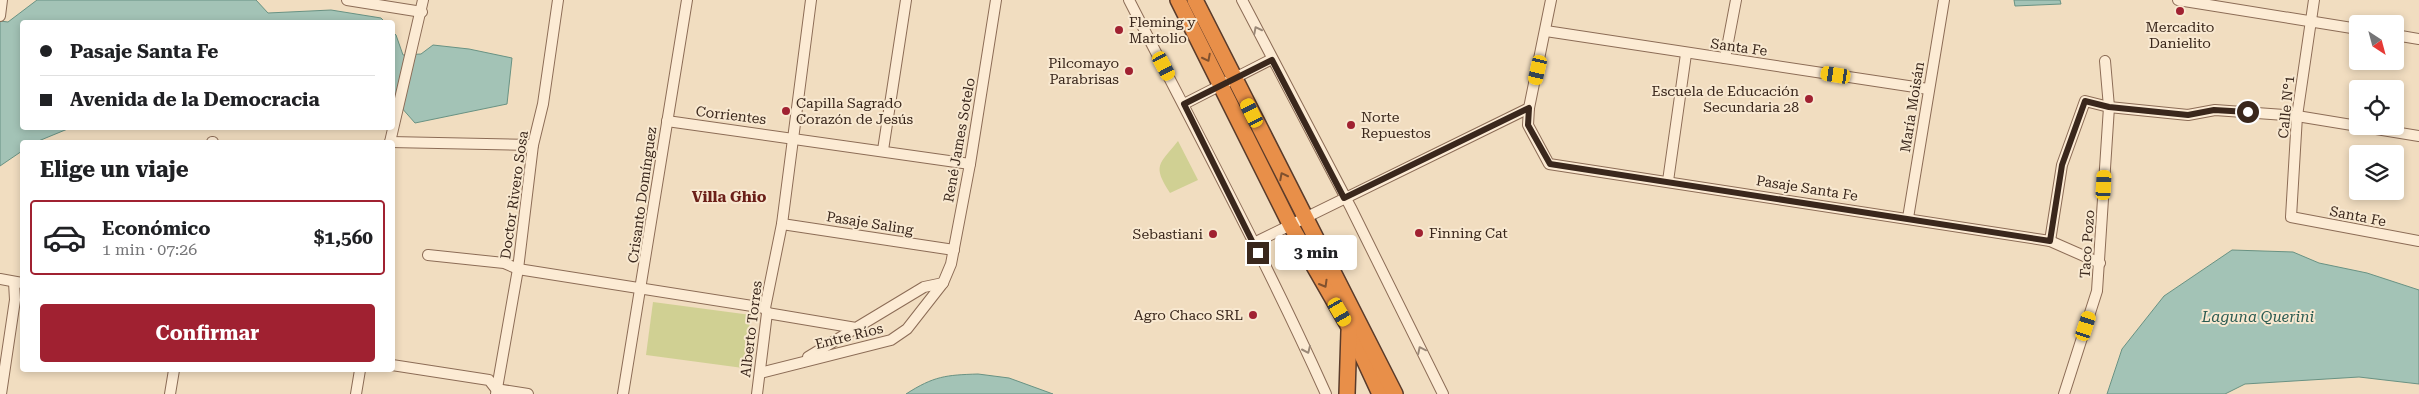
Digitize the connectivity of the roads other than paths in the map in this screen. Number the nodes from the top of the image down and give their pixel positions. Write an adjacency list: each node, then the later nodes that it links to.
1 (2, 0): 19 (street)
2 (347, 0): 18 (street)
3 (423, 0): 18 (street)
4 (558, 0): 40 (street, Doctor Rivero Sosa)
5 (688, 0): 35 (street, Crisanto Domínguez)
6 (812, 0): 38 (street, Alberto Torres)
7 (906, 0): 41 (street)
8 (996, 0): 42 (street, René James Sotelo)
9 (1129, 0): 31 (street)
10 (1178, 0): 29 (highway, one-way to 29)
11 (1195, 0): 29 (highway)
12 (1242, 0): 27 (street, one-way to 12)
13 (1551, 0): 22 (street)
14 (1736, 0): 26 (street)
15 (1944, 0): 30 (street, María Moisán)
16 (2178, 0): 20 (street)
17 (2314, 0): 20 (street, Calle N°1)
18 (422, 12): 36 (street)
19 (0, 16)
20 (2311, 22): 21 (street); 34 (street, Calle N°1)
21 (2349, 28)
22 (1546, 31): 25 (street, Santa Fe); 33 (street)
23 (2404, 36): 24 (street)
24 (2419, 39)
25 (1686, 54): 26 (street, Santa Fe); 43 (street)
26 (1726, 58): 30 (street, Santa Fe)
27 (1272, 60): 29 (street); 44 (street)
28 (2105, 61): 32 (street, Taco Pozo)
29 (1227, 81): 31 (street); 47 (highway, one-way to 29); 49 (highway)
30 (1928, 89): 46 (street, María Moisán)
31 (1184, 104): 52 (street)
32 (2109, 107): 34 (street); 50 (street); 55 (street, Taco Pozo)
33 (1529, 108): 43 (street, Pasaje Santa Fe); 44 (street)
34 (2297, 116): 37 (street); 45 (street, Calle N°1)
35 (667, 121): 38 (street, Corrientes); 60 (street, Crisanto Domínguez)
36 (395, 123)
37 (2419, 136)
38 (792, 137): 41 (street, Corrientes); 48 (street, Alberto Torres)
39 (395, 142): 40 (street)
40 (533, 145): 56 (street, Doctor Rivero Sosa)
41 (883, 150): 42 (street, Corrientes)
42 (970, 164): 53 (street, René James Sotelo)
43 (1668, 180): 46 (street, Pasaje Santa Fe)
44 (1344, 198): 47 (street); 80 (street, one-way to 44)
45 (2291, 217): 51 (street, Santa Fe)
46 (1908, 218): 50 (street, Pasaje Santa Fe)
47 (1305, 220): 49 (street); 79 (highway)
48 (782, 224): 53 (street, Pasaje Saling); 61 (street, Alberto Torres)
49 (1291, 226): 52 (street); 62 (highway, one-way to 62)
50 (2050, 241): 55 (street, Pasaje Santa Fe)
51 (2419, 241)
52 (1254, 244): 76 (street, one-way to 76)
53 (954, 250): 59 (street, René James Sotelo)
54 (428, 255): 56 (street, Entre Ríos)
55 (2100, 263): 81 (street, Taco Pozo)
56 (518, 269): 60 (street, Entre Ríos); 69 (street, Doctor Rivero Sosa)
57 (0, 279): 58 (street)
58 (18, 282): 70 (street)
59 (943, 283): 63 (street, Entre Ríos); 64 (street, Entre Ríos)
60 (642, 289): 61 (street, Entre Ríos); 74 (street, Crisanto Domínguez)
61 (766, 311): 63 (street, Entre Ríos); 68 (street, Alberto Torres)
62 (1349, 327): 77 (highway); 78 (highway)
63 (856, 328): 64 (street)
64 (799, 363): 68 (street, Entre Ríos)
65 (395, 365): 69 (street)
66 (174, 372): 71 (street)
67 (360, 372): 72 (street)
68 (760, 373): 75 (street, Alberto Torres)
69 (496, 392): 73 (street)
70 (2, 394)
71 (170, 394)
72 (356, 394)
73 (528, 394)
74 (624, 394)
75 (757, 394)
76 (1326, 394)
77 (1348, 394)
78 (1380, 394)
79 (1395, 394)
80 (1442, 394)
81 (2064, 394)

